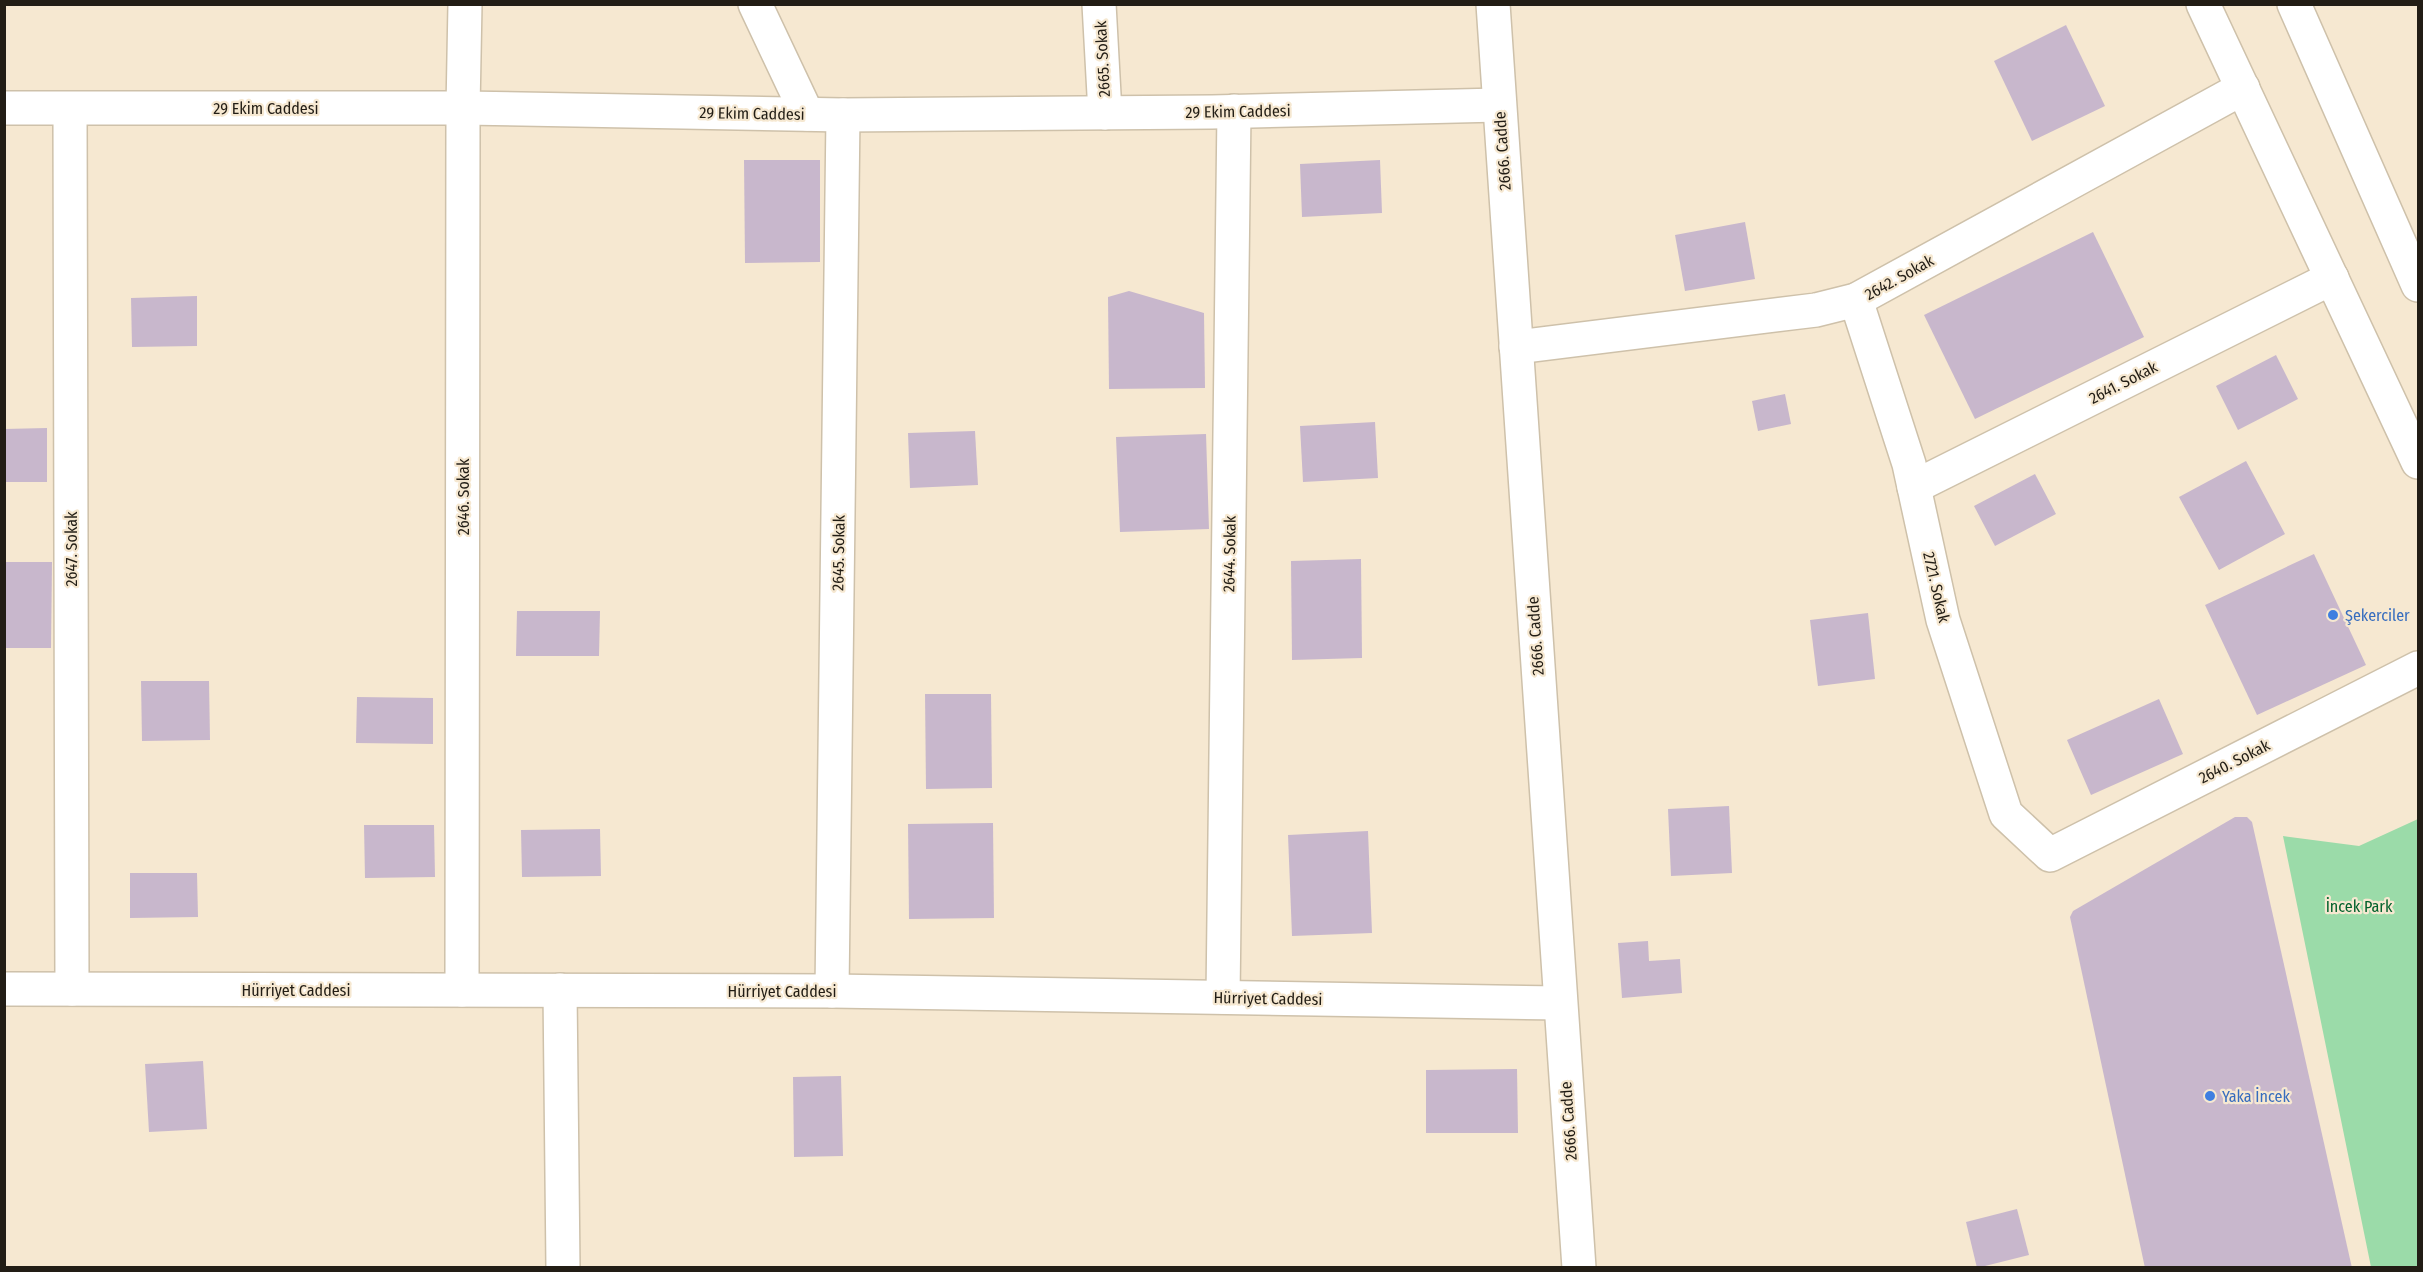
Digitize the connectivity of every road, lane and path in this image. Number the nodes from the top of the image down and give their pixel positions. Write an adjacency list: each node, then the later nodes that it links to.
1 (465, 4): 11 (street, 2646. Sokak)
2 (755, 4): 14 (street)
3 (1099, 4): 13 (street, 2665. Sokak)
4 (1492, 4): 8 (street, 2666. Cadde)
5 (2203, 4): 7 (street)
6 (2294, 4): 17 (street)
7 (2242, 88): 16 (street); 18 (street, 2642. Sokak)
8 (1499, 105): 12 (street, 29 Ekim Caddesi); 19 (street, 2666. Cadde)
9 (4, 108): 10 (street, 29 Ekim Caddesi)
10 (70, 108): 11 (street, 29 Ekim Caddesi); 25 (street, 2647. Sokak)
11 (463, 108): 14 (street, 29 Ekim Caddesi); 26 (street, 2646. Sokak)
12 (1234, 111): 13 (street, 29 Ekim Caddesi); 29 (street, 2644. Sokak)
13 (1105, 113): 15 (street, 29 Ekim Caddesi)
14 (807, 114): 15 (street, 29 Ekim Caddesi)
15 (843, 115): 28 (street, 2645. Sokak)
16 (2332, 278): 20 (street); 21 (street, 2641. Sokak)
17 (2418, 285)
18 (1856, 300): 19 (street, 2642. Sokak); 21 (street, 2721. Sokak)
19 (1516, 347): 30 (street, 2666. Cadde)
20 (2418, 462)
21 (1914, 487): 23 (street, 2721. Sokak)
22 (2418, 668): 23 (street, 2640. Sokak)
23 (2050, 855)
24 (4, 989): 25 (street, Hürriyet Caddesi)
25 (72, 989): 26 (street, Hürriyet Caddesi)
26 (462, 990): 27 (street, Hürriyet Caddesi)
27 (560, 990): 28 (street, Hürriyet Caddesi); 31 (street)
28 (832, 991): 29 (street, Hürriyet Caddesi)
29 (1223, 997): 30 (street, Hürriyet Caddesi)
30 (1560, 1003): 32 (street, 2666. Cadde)
31 (563, 1268)
32 (1579, 1268)

